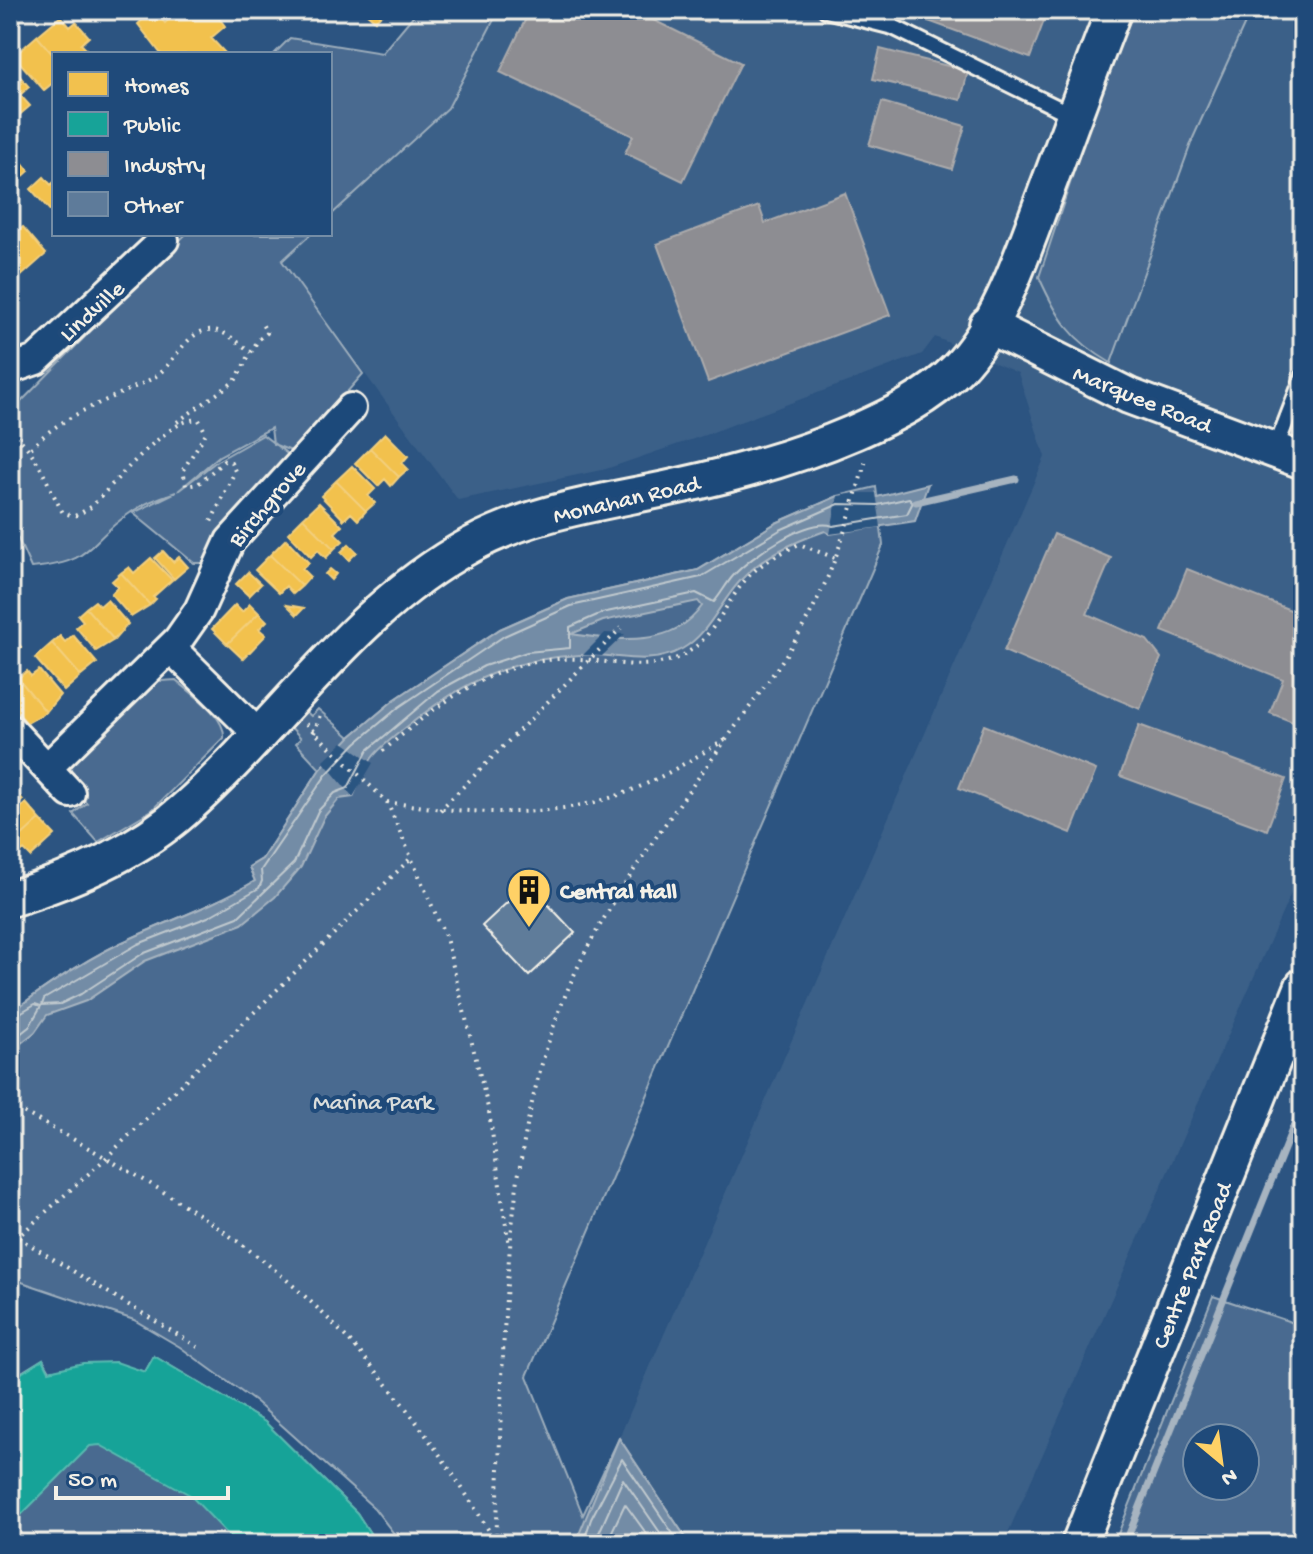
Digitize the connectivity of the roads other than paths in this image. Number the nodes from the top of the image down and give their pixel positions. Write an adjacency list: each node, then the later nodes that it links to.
1 (826, 10): 4 (lane)
2 (884, 10): 4 (lane)
3 (1114, 10): 5 (street, Monahan Road)
4 (893, 27): 5 (lane)
5 (1074, 116): 7 (street, Monahan Road)
6 (164, 240): 8 (street, Lindville)
7 (987, 325): 11 (street, Marquee Road); 14 (street, Monahan Road)
8 (10, 369)
9 (1303, 377): 11 (lane)
10 (351, 408): 12 (street, Birchgrove)
11 (1289, 455)
12 (171, 648): 14 (street); 15 (street, Birchgrove)
13 (10, 729): 15 (street)
14 (257, 733): 17 (street, Monahan Road)
15 (47, 768): 16 (street)
16 (70, 793)
17 (10, 899)
18 (1303, 986): 19 (street, Centre Park Road)
19 (1290, 1055): 20 (street, Centre Park Road)
20 (1079, 1544)

